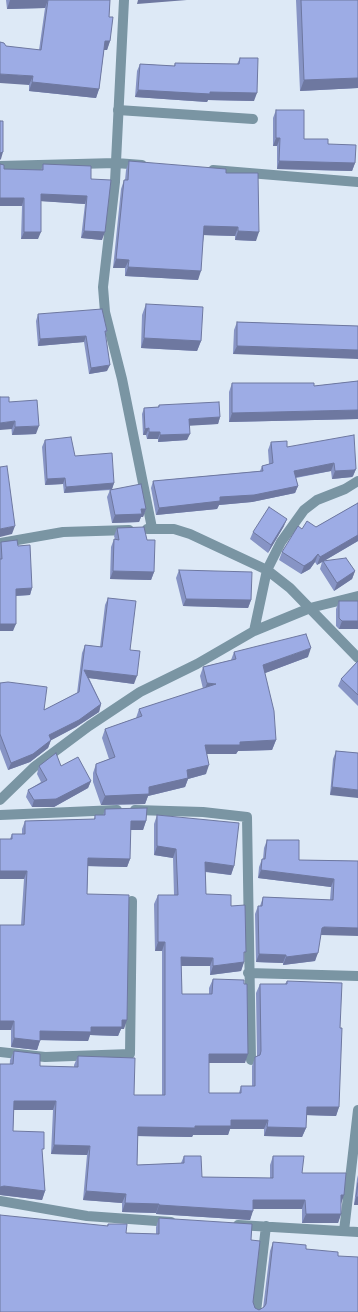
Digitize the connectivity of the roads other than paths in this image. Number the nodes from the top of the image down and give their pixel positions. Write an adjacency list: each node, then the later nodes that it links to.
1 (124, 0): 2 (street)
2 (118, 110): 3 (street); 4 (street)
3 (253, 119)
4 (116, 163): 5 (street); 6 (street); 10 (street)
5 (0, 166)
6 (155, 166)
7 (202, 169): 8 (street)
8 (358, 182)
9 (358, 481): 12 (street)
10 (152, 528): 11 (street); 12 (street)
11 (0, 543)
12 (267, 570): 14 (street); 15 (street)
13 (358, 596): 14 (street)
14 (310, 608): 15 (street); 16 (street)
15 (254, 631): 17 (street)
16 (358, 658)
17 (0, 800)
18 (0, 815): 20 (street)
19 (132, 901): 22 (street)
20 (248, 973): 21 (street); 23 (street)
21 (358, 976)
22 (0, 1052)
23 (251, 1060)
24 (358, 1110): 29 (street)
25 (0, 1201): 26 (street)
26 (183, 1223)
27 (229, 1225): 28 (street)
28 (266, 1226): 29 (street); 31 (street)
29 (344, 1231): 30 (street)
30 (358, 1232)
31 (256, 1312)

